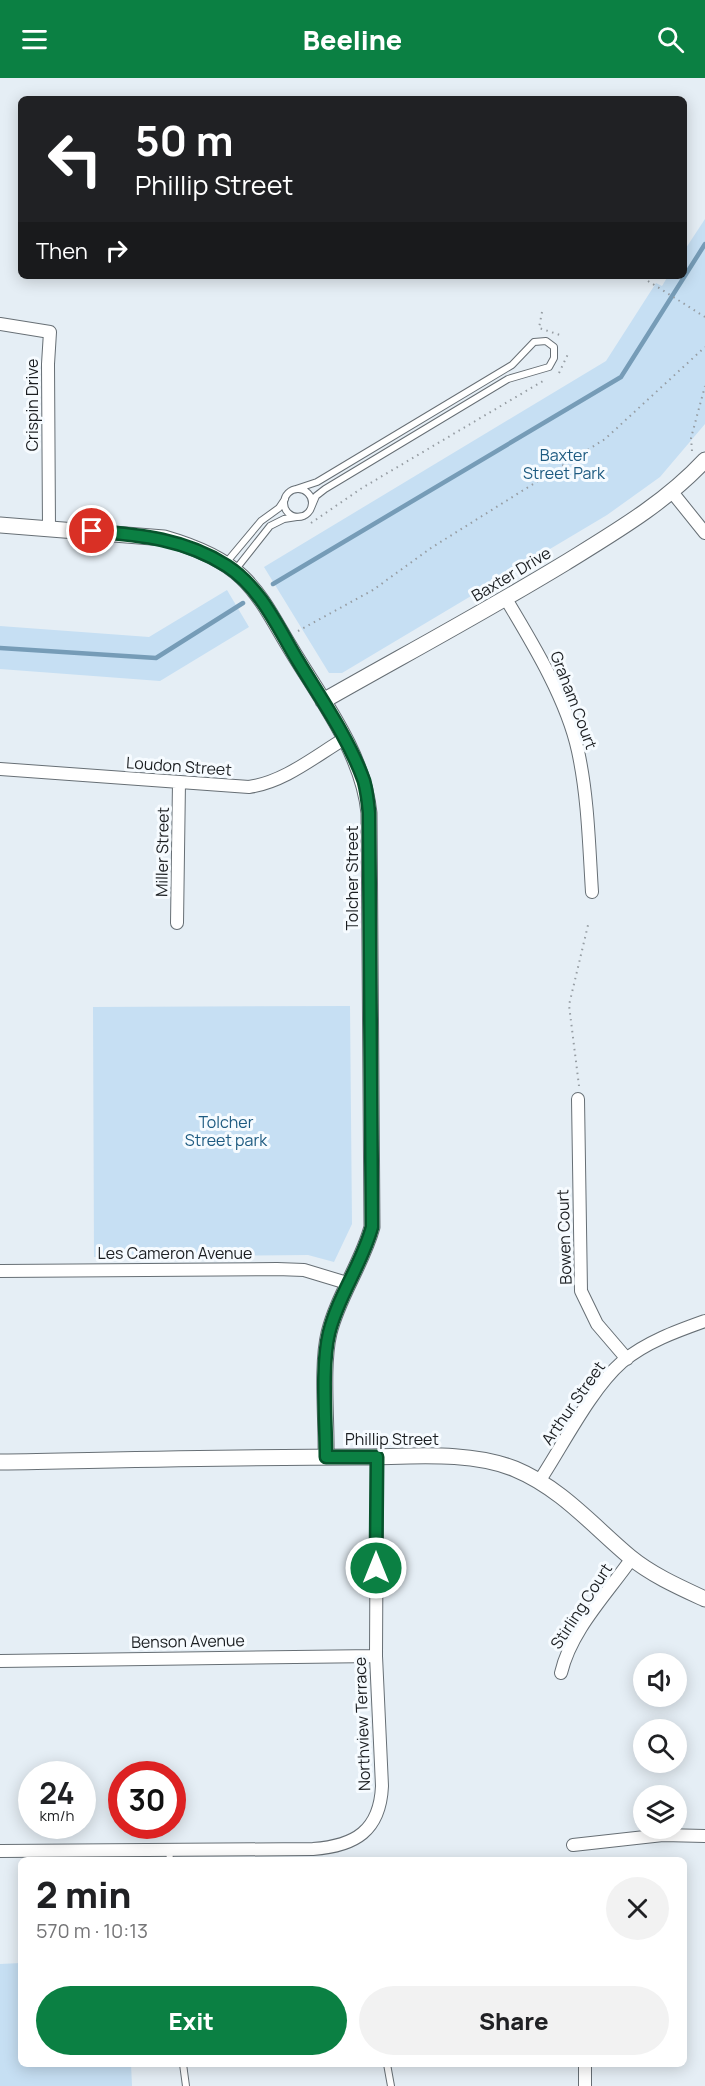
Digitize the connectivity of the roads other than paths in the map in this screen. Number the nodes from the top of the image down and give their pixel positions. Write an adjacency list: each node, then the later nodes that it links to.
1 (0, 324): 9 (street, Crispin Drive)
2 (700, 457): 4 (street, Baxter Drive)
3 (293, 490): 5 (lane); 6 (lane); 6 (lane)
4 (672, 492): 10 (street); 12 (street, Baxter Drive)
5 (285, 499): 7 (lane); 11 (lane)
6 (311, 508): 7 (lane)
7 (303, 516): 11 (lane)
8 (0, 525): 9 (street, Tolcher Street)
9 (49, 528): 11 (street, Tolcher Street)
10 (705, 532)
11 (229, 568): 13 (street, Tolcher Street)
12 (506, 599): 13 (street, Baxter Drive); 17 (street, Graham Court)
13 (323, 701): 14 (street, Tolcher Street)
14 (344, 739): 16 (street, Loudon Street); 21 (street, Tolcher Street)
15 (0, 769): 16 (street, Loudon Street)
16 (179, 782): 18 (street, Miller Street)
17 (592, 892)
18 (177, 923)
19 (578, 1099): 23 (street, Bowen Court)
20 (0, 1271): 21 (street, Les Cameron Avenue)
21 (347, 1283): 24 (street, Tolcher Street)
22 (705, 1321): 23 (street, Arthur Street)
23 (627, 1359): 27 (street, Arthur Street)
24 (326, 1457): 25 (street, Phillip Street); 26 (street, Phillip Street)
25 (377, 1457): 27 (street, Phillip Street); 30 (street, Northview Terrace)
26 (0, 1462)
27 (540, 1480): 28 (street, Phillip Street)
28 (632, 1558): 29 (street, Phillip Street); 32 (street, Stirling Court)
29 (705, 1599)
30 (376, 1656): 31 (street, Benson Avenue); 36 (street, Northview Terrace)
31 (0, 1662)
32 (561, 1673)
33 (705, 1836): 34 (street)
34 (573, 1845)
35 (0, 1851): 36 (street, Northview Terrace)
36 (170, 1855)
37 (183, 2067): 40 (lane)
38 (388, 2067): 41 (lane)
39 (585, 2067): 42 (street)
40 (186, 2086)
41 (391, 2086)
42 (585, 2086)

